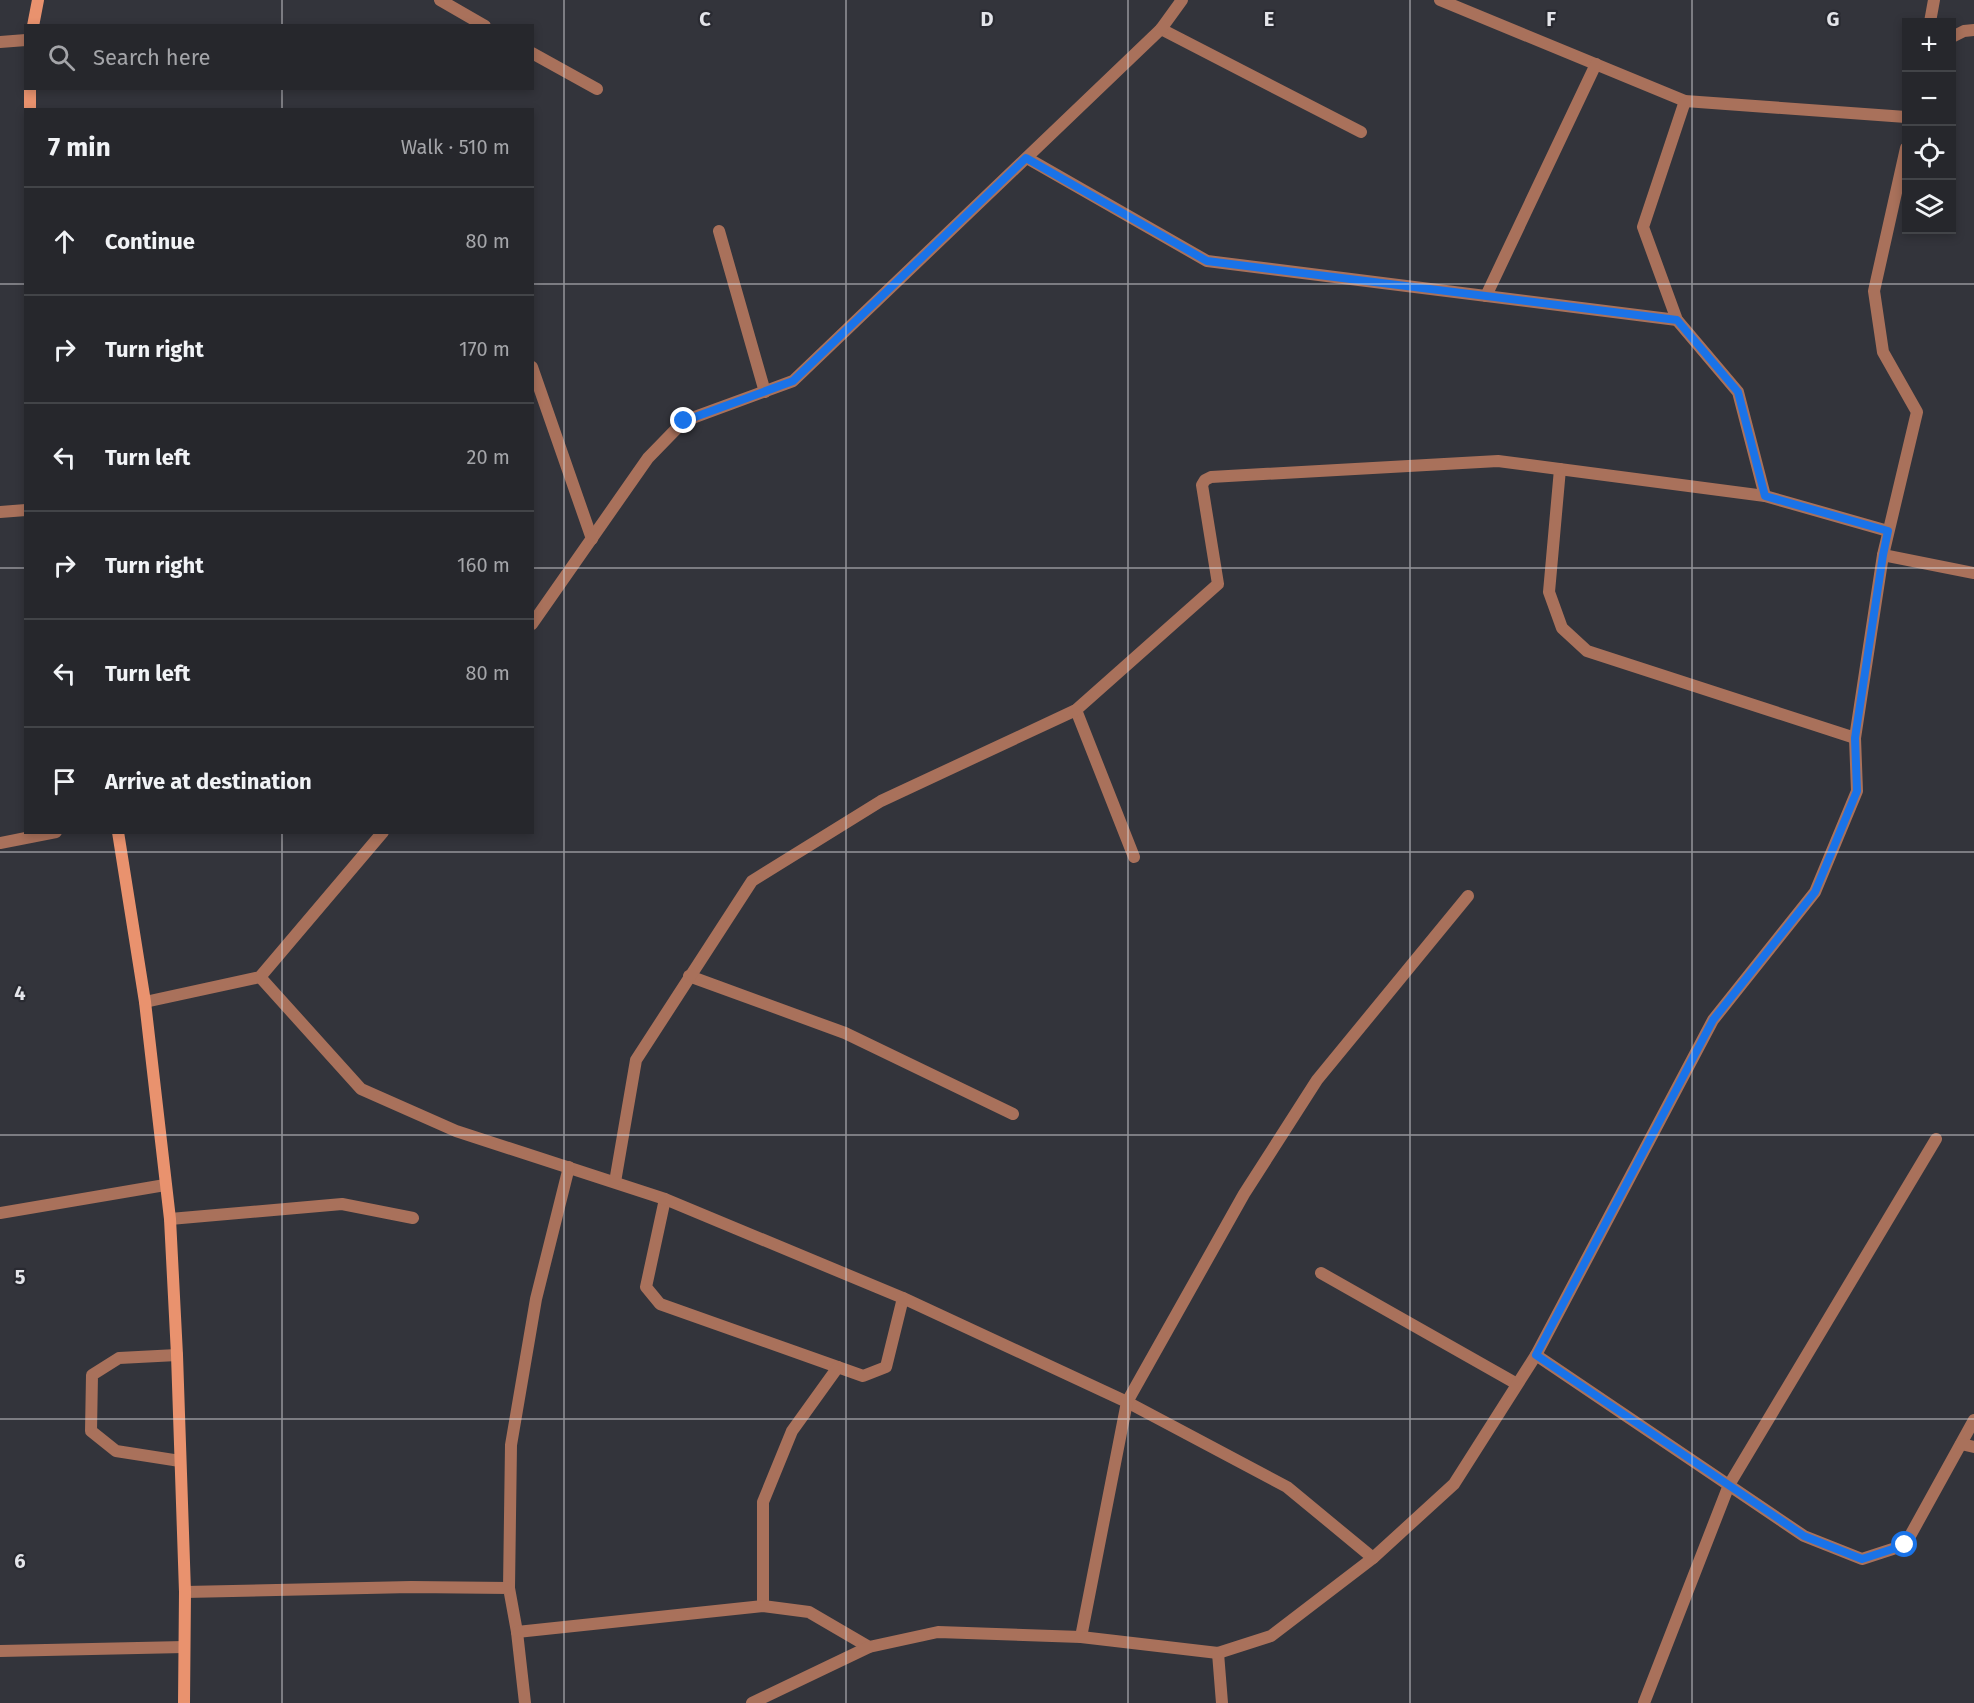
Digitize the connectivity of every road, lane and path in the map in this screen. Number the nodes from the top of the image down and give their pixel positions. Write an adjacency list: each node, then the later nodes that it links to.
1 (38, 0): 7 (main road)
2 (440, 0): 8 (street)
3 (1182, 0): 9 (street)
4 (1440, 0): 15 (street)
5 (1934, 0): 6 (street)
6 (1931, 18)
7 (33, 24)
8 (482, 24)
9 (1161, 29): 21 (street); 22 (street)
10 (1974, 30): 11 (street)
11 (1956, 35)
12 (24, 40): 13 (street)
13 (0, 42)
14 (534, 53): 16 (street)
15 (1596, 64): 18 (street); 25 (street)
16 (597, 89)
17 (30, 90): 19 (main road)
18 (1685, 101): 20 (street); 26 (street)
19 (30, 108)
20 (1902, 117)
21 (1361, 132)
22 (1026, 158): 25 (street); 28 (street)
23 (1902, 166): 33 (street)
24 (719, 231): 28 (street)
25 (1486, 296): 26 (street)
26 (1677, 320): 30 (street)
27 (534, 373): 34 (street)
28 (765, 392): 34 (street)
29 (1560, 469): 30 (street); 38 (street); 39 (street)
30 (1765, 496): 33 (street)
31 (24, 510): 32 (street)
32 (0, 512)
33 (1888, 531): 35 (street)
34 (592, 539): 37 (street)
35 (1883, 555): 36 (street); 39 (street)
36 (1974, 573)
37 (534, 621)
38 (1076, 710): 44 (street); 46 (street)
39 (1855, 738): 61 (street)
40 (46, 834): 43 (street)
41 (118, 834): 48 (main road)
42 (381, 834): 47 (street)
43 (0, 843)
44 (1134, 857)
45 (1468, 896): 64 (street)
46 (689, 975): 49 (street); 52 (street)
47 (260, 978): 48 (street); 51 (street)
48 (144, 1002): 53 (main road)
49 (1013, 1114)
50 (1936, 1139): 69 (street)
51 (569, 1167): 52 (street); 71 (street)
52 (615, 1182): 54 (street)
53 (165, 1185): 55 (street); 57 (main road)
54 (665, 1199): 59 (street); 62 (street)
55 (0, 1213)
56 (412, 1218): 57 (street)
57 (170, 1220): 60 (main road)
58 (1320, 1273): 63 (street)
59 (903, 1298): 62 (street); 64 (street)
60 (177, 1355): 68 (main road); 68 (street)
61 (1536, 1355): 63 (street); 69 (street)
62 (838, 1367): 73 (street)
63 (1517, 1384): 70 (street)
64 (1127, 1402): 70 (street); 75 (street)
65 (1974, 1420): 66 (street)
66 (1961, 1444): 67 (street); 69 (street)
67 (1974, 1447)
68 (180, 1461): 72 (main road)
69 (1729, 1485): 84 (street)
70 (1373, 1558): 79 (street)
71 (509, 1588): 72 (street); 74 (street)
72 (185, 1592): 76 (main road)
73 (763, 1606): 74 (street); 77 (street)
74 (517, 1632): 81 (street)
75 (1082, 1637): 77 (street); 79 (street)
76 (184, 1647): 78 (street); 80 (main road)
77 (870, 1647): 82 (street)
78 (0, 1652)
79 (1218, 1653): 83 (street)
80 (184, 1703)
81 (525, 1703)
82 (752, 1703)
83 (1222, 1703)
84 (1644, 1703)

